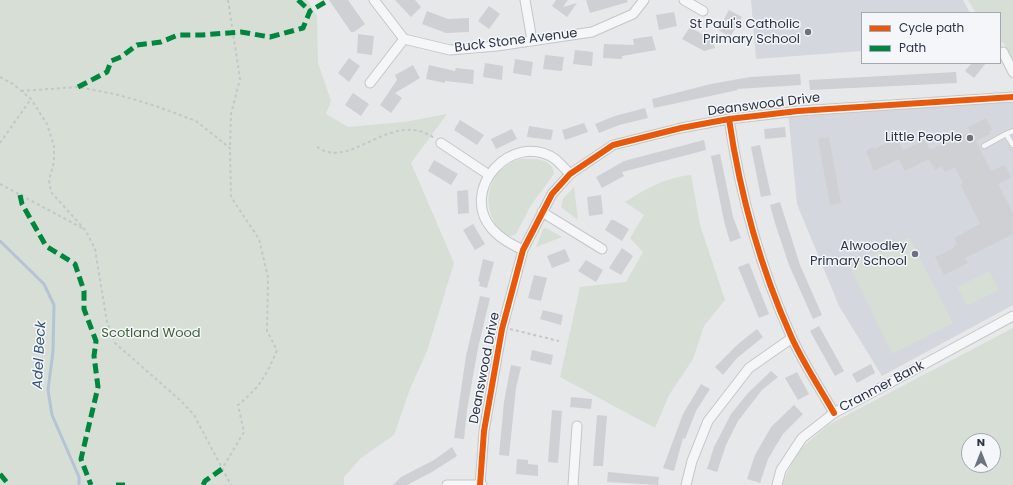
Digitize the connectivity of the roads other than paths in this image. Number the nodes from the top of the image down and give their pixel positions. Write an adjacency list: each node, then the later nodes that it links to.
1 (374, 0): 6 (street)
2 (525, 0): 7 (street)
3 (644, 0): 7 (street, Buck Stone Avenue)
4 (684, 0): 5 (street)
5 (703, 11)
6 (404, 39): 7 (street, Buck Stone Avenue); 10 (street)
7 (532, 40)
8 (1003, 52): 9 (street)
9 (1013, 72)
10 (370, 83)
11 (1013, 96): 12 (street, Deanswood Drive)
12 (729, 119): 18 (street, Deanswood Drive); 24 (street)
13 (1013, 131): 14 (lane)
14 (1006, 134): 16 (lane); 17 (lane)
15 (441, 143): 19 (street)
16 (1013, 145)
17 (984, 146)
18 (570, 174): 19 (street); 20 (street, Deanswood Drive)
19 (489, 175): 22 (street)
20 (542, 212): 21 (street); 22 (street, Deanswood Drive)
21 (602, 249)
22 (523, 250): 28 (street, Deanswood Drive)
23 (1013, 316): 25 (street, Cranmer Bank)
24 (792, 338): 25 (street); 30 (street)
25 (834, 413): 31 (street, Cranmer Bank)
26 (577, 426): 29 (street)
27 (447, 485): 28 (street)
28 (481, 485)
29 (573, 485)
30 (686, 485)
31 (777, 485)

